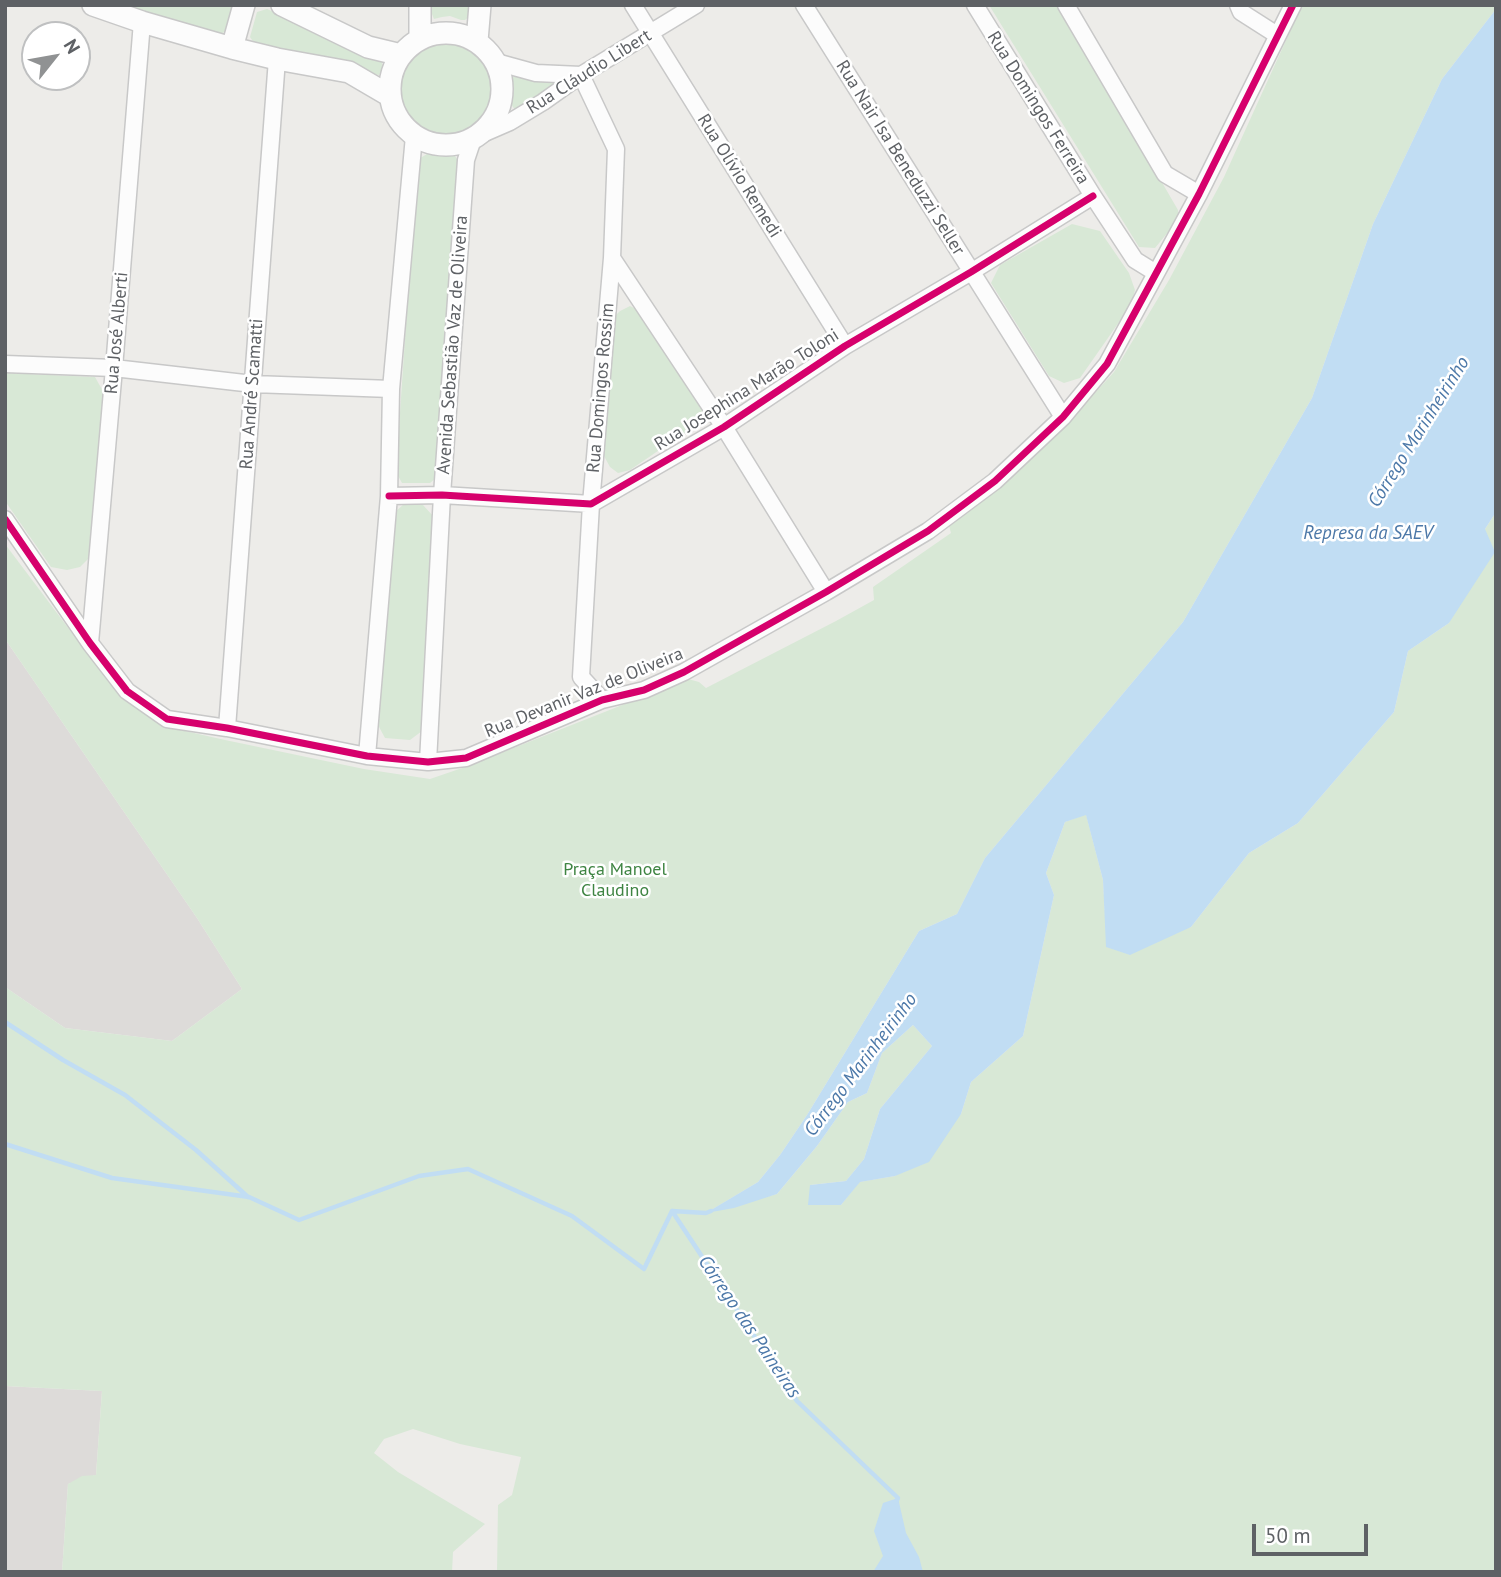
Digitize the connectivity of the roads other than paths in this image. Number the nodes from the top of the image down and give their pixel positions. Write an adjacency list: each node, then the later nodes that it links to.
1 (93, 5): 13 (street)
2 (244, 5): 18 (street)
3 (282, 5): 19 (street)
4 (420, 5): 16 (street)
5 (480, 5): 17 (street)
6 (633, 5): 14 (street, Rua Olívio Remedi)
7 (696, 5): 14 (street, Rua Cláudio Libert)
8 (804, 5): 29 (street, Rua Nair Isa Beneduzzi Seller)
9 (975, 5): 27 (street, Rua Domingos Ferreira)
10 (1066, 5): 26 (street)
11 (1238, 5): 15 (street)
12 (1293, 5): 15 (street, Rua Devanir Vaz de Oliveira)
13 (142, 22): 18 (street); 33 (street, Rua José Alberti)
14 (650, 33): 22 (street, Rua Cláudio Libert); 31 (street, Rua Olívio Remedi)
15 (1278, 35): 26 (street, Rua Devanir Vaz de Oliveira)
16 (420, 38): 17 (street); 19 (street)
17 (477, 41): 21 (street)
18 (232, 48): 20 (street)
19 (401, 55): 23 (street)
20 (277, 59): 23 (street); 34 (street, Rua André Scamatti)
21 (496, 62): 22 (street); 25 (street)
22 (581, 75): 25 (street, Rua Cláudio Libert); 28 (street, Rua Domingos Rossim)
23 (390, 96): 24 (street)
24 (414, 136): 25 (street); 35 (street)
25 (476, 137): 38 (street, Avenida Sebastião Vaz de Oliveira)
26 (1199, 194): 30 (street, Rua Devanir Vaz de Oliveira)
27 (1093, 196): 29 (street, Rua Josephina Marão Toloni); 30 (street, Rua Domingos Ferreira)
28 (612, 258): 37 (street); 40 (street, Rua Domingos Rossim)
29 (971, 272): 31 (street, Rua Josephina Marão Toloni); 36 (street, Rua Nair Isa Beneduzzi Seller)
30 (1156, 273): 36 (street, Rua Devanir Vaz de Oliveira)
31 (845, 346): 37 (street, Rua Josephina Marão Toloni)
32 (5, 364): 33 (street)
33 (114, 368): 34 (street); 43 (street, Rua José Alberti)
34 (253, 384): 35 (street); 45 (street, Rua André Scamatti)
35 (391, 389): 39 (street)
36 (1063, 417): 42 (street, Rua Devanir Vaz de Oliveira)
37 (724, 428): 40 (street, Rua Josephina Marão Toloni); 42 (street)
38 (442, 495): 39 (street); 40 (street); 47 (street, Avenida Sebastião Vaz de Oliveira)
39 (389, 496): 46 (street)
40 (591, 504): 44 (street, Rua Domingos Rossim)
41 (5, 519): 43 (street, Rua Devanir Vaz de Oliveira)
42 (826, 592): 44 (street, Rua Devanir Vaz de Oliveira)
43 (90, 643): 45 (street, Rua Devanir Vaz de Oliveira)
44 (602, 700): 47 (street, Rua Devanir Vaz de Oliveira)
45 (227, 728): 46 (street, Rua Devanir Vaz de Oliveira)
46 (367, 756): 47 (street, Rua Devanir Vaz de Oliveira)
47 (428, 762)

